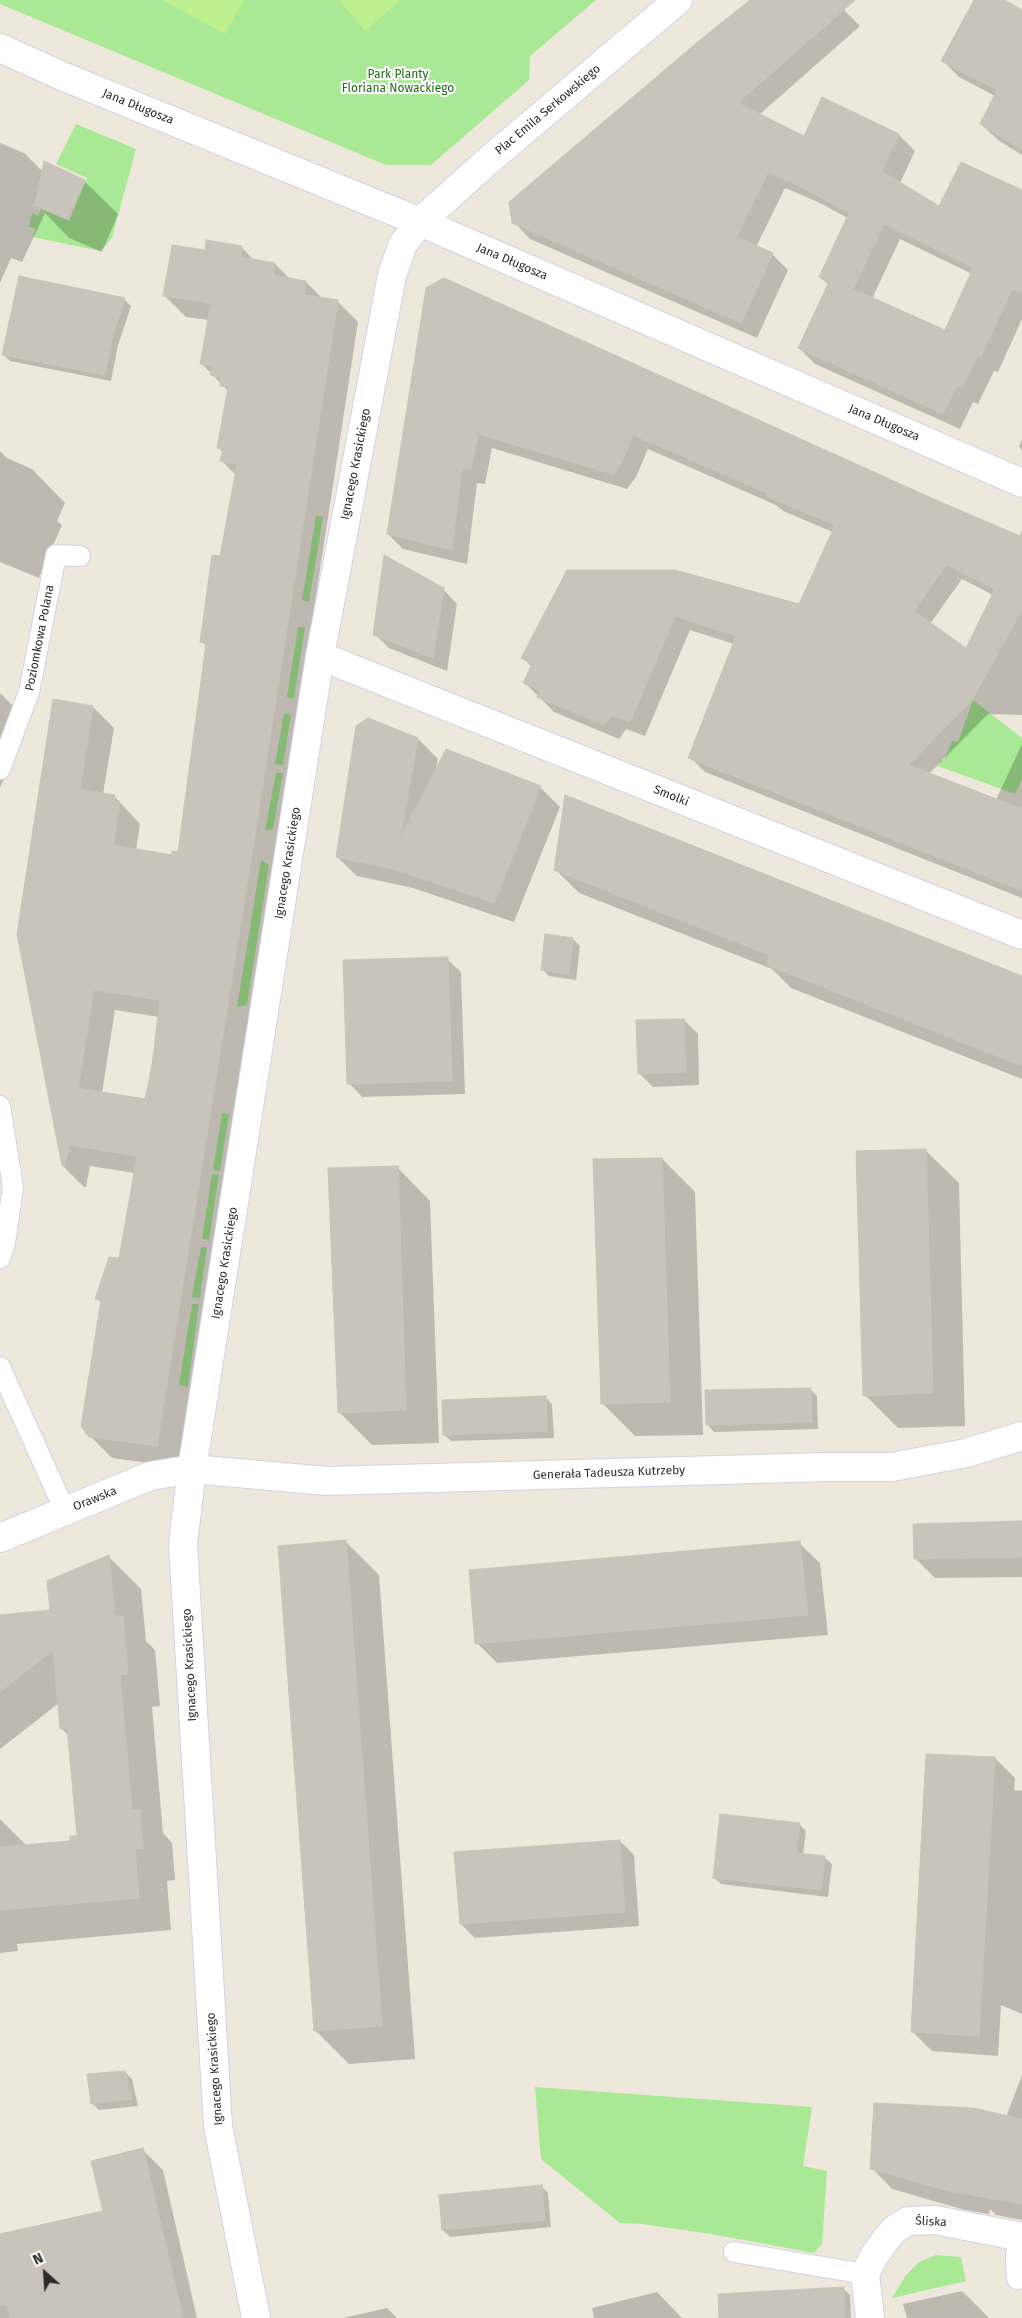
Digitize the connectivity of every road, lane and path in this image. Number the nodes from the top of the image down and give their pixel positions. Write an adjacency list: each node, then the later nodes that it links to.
1 (678, 0): 3 (street, Plac Emila Serkowskiego)
2 (0, 48): 3 (street, Jana Długosza)
3 (420, 222): 4 (street, Jana Długosza); 6 (street, Ignacego Krasickiego)
4 (1022, 483)
5 (80, 556): 7 (lane, Poziomkowa Polana)
6 (320, 656): 8 (street, Smolki); 13 (street, Ignacego Krasickiego)
7 (0, 769)
8 (1022, 935)
9 (0, 1106): 10 (lane)
10 (0, 1258)
11 (0, 1368): 14 (lane)
12 (1022, 1436): 13 (street, Generała Tadeusza Kutrzeby)
13 (192, 1469): 14 (street, Orawska); 20 (street, Ignacego Krasickiego)
14 (65, 1512): 15 (street, Orawska)
15 (0, 1538)
16 (1021, 2237): 18 (street, Śliska); 19 (lane)
17 (734, 2252): 18 (lane)
18 (865, 2274): 21 (street)
19 (1017, 2279)
20 (256, 2318)
21 (870, 2318)

